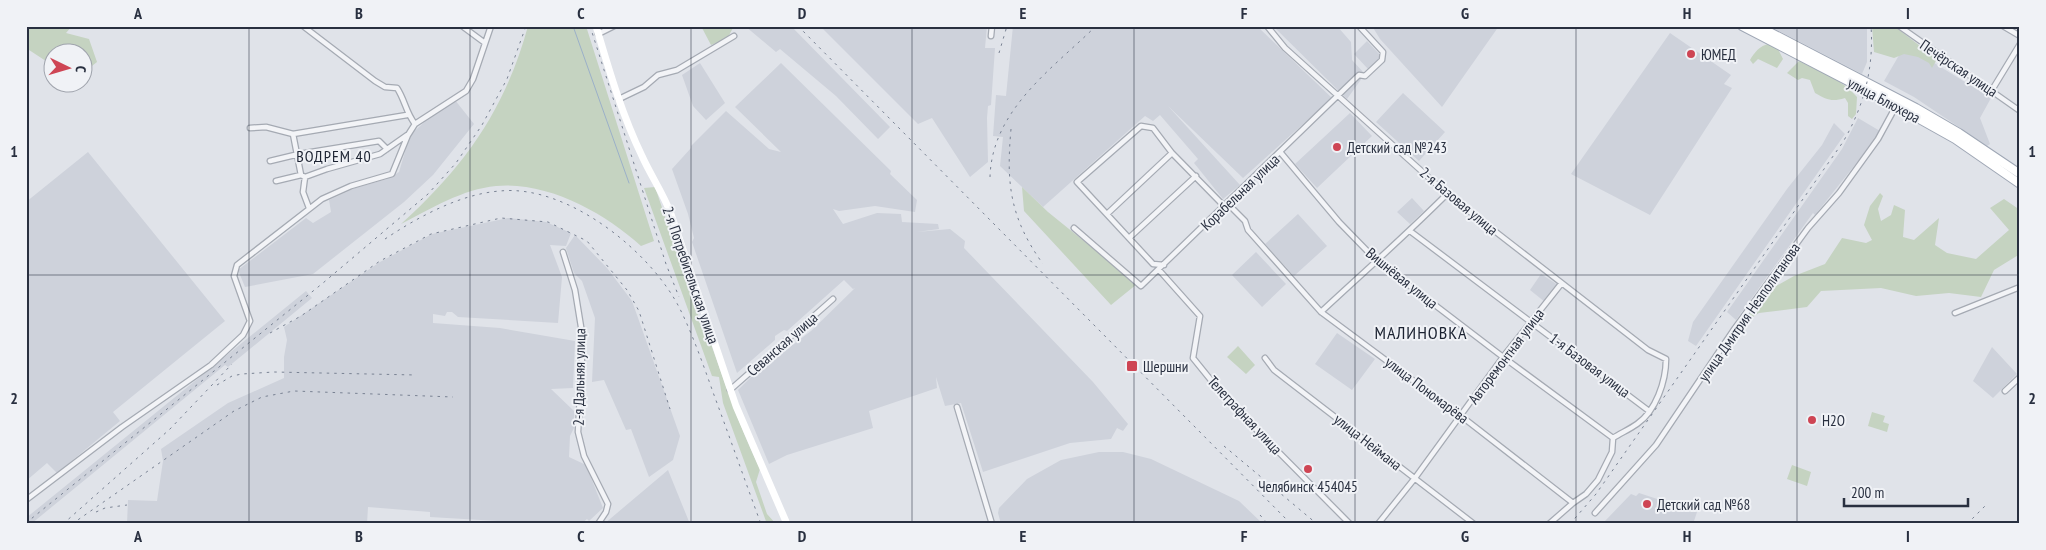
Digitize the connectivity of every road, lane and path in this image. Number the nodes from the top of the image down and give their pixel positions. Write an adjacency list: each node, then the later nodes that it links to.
1 (303, 26): 24 (street)
2 (462, 26): 17 (street)
3 (492, 26): 17 (street)
4 (596, 26): 13 (street, 2-я Потребительская улица)
5 (614, 26): 13 (street)
6 (992, 26): 15 (street)
7 (1267, 26): 20 (street, 2-я Базовая улица)
8 (1359, 26): 20 (street, Корабельная улица)
9 (1742, 26): 22 (main road, улица Блюхера)
10 (1758, 26): 34 (main road, улица Блюхера)
11 (1899, 26): 19 (street, Печёрская улица)
12 (2003, 26): 16 (street)
13 (598, 34): 21 (street, 2-я Потребительская улица)
14 (734, 36): 21 (street)
15 (991, 36)
16 (2020, 36)
17 (484, 43): 25 (street)
18 (2020, 44): 19 (street)
19 (1992, 90): 23 (street, Печёрская улица)
20 (1338, 98): 31 (street, Корабельная улица); 39 (street, 2-я Базовая улица)
21 (620, 99): 59 (street, 2-я Потребительская улица)
22 (1896, 106): 38 (main road, улица Блюхера); 68 (street, улица Дмитрия Неаполитанова)
23 (2020, 110)
24 (408, 115): 25 (street); 27 (street)
25 (415, 124): 28 (street)
26 (250, 128): 27 (street)
27 (293, 134): 32 (street)
28 (408, 134): 29 (street); 41 (street)
29 (387, 149): 32 (street); 35 (street)
30 (1172, 153): 36 (street, улица Пономарёва); 42 (street); 42 (street, улица Пономарёва)
31 (1281, 153): 40 (street, Корабельная улица); 47 (street, Вишнёвая улица)
32 (299, 154): 33 (street); 35 (street)
33 (270, 161)
34 (2020, 174)
35 (303, 176): 37 (street); 41 (street)
36 (1196, 176): 40 (street, улица Пономарёва); 45 (street)
37 (276, 181)
38 (2020, 184)
39 (1447, 194): 44 (street); 50 (street, 2-я Базовая улица)
40 (1226, 206): 48 (street, Корабельная улица); 53 (street, улица Пономарёва)
41 (309, 208): 66 (street)
42 (1107, 214): 45 (street)
43 (1074, 228): 49 (street, Корабельная улица)
44 (1410, 231): 47 (street); 55 (street, 1-я Базовая улица)
45 (1129, 238): 48 (street)
46 (563, 252): 69 (street, 2-я Дальняя улица)
47 (1376, 260): 53 (street); 56 (street, Вишнёвая улица)
48 (1164, 265): 49 (street, Корабельная улица)
49 (1159, 270): 72 (street, Телеграфная улица)
50 (1562, 284): 55 (street, Авторемонтная улица); 62 (street, 2-я Базовая улица)
51 (2020, 287): 54 (street)
52 (833, 299): 59 (street, Севанская улица)
53 (1321, 312): 63 (street, улица Пономарёва)
54 (1955, 312)
55 (1532, 321): 56 (street, Авторемонтная улица); 62 (street, 1-я Базовая улица)
56 (1503, 357): 63 (street, Авторемонтная улица); 64 (street, Вишнёвая улица)
57 (1265, 358): 65 (street, улица Неймана)
58 (2020, 377): 60 (street)
59 (730, 390): 70 (street, 2-я Потребительская улица)
60 (2005, 391)
61 (957, 407): 71 (street)
62 (1650, 411): 64 (street)
63 (1461, 416): 65 (street, Авторемонтная улица); 67 (street, улица Пономарёва)
64 (1613, 438): 67 (street)
65 (1415, 478): 73 (street, Авторемонтная улица); 74 (street, улица Неймана)
66 (26, 500)
67 (1572, 503): 75 (street)
68 (1595, 513)
69 (598, 524)
70 (787, 524)
71 (992, 524)
72 (1350, 524)
73 (1378, 524)
74 (1474, 524)
75 (1549, 524)

